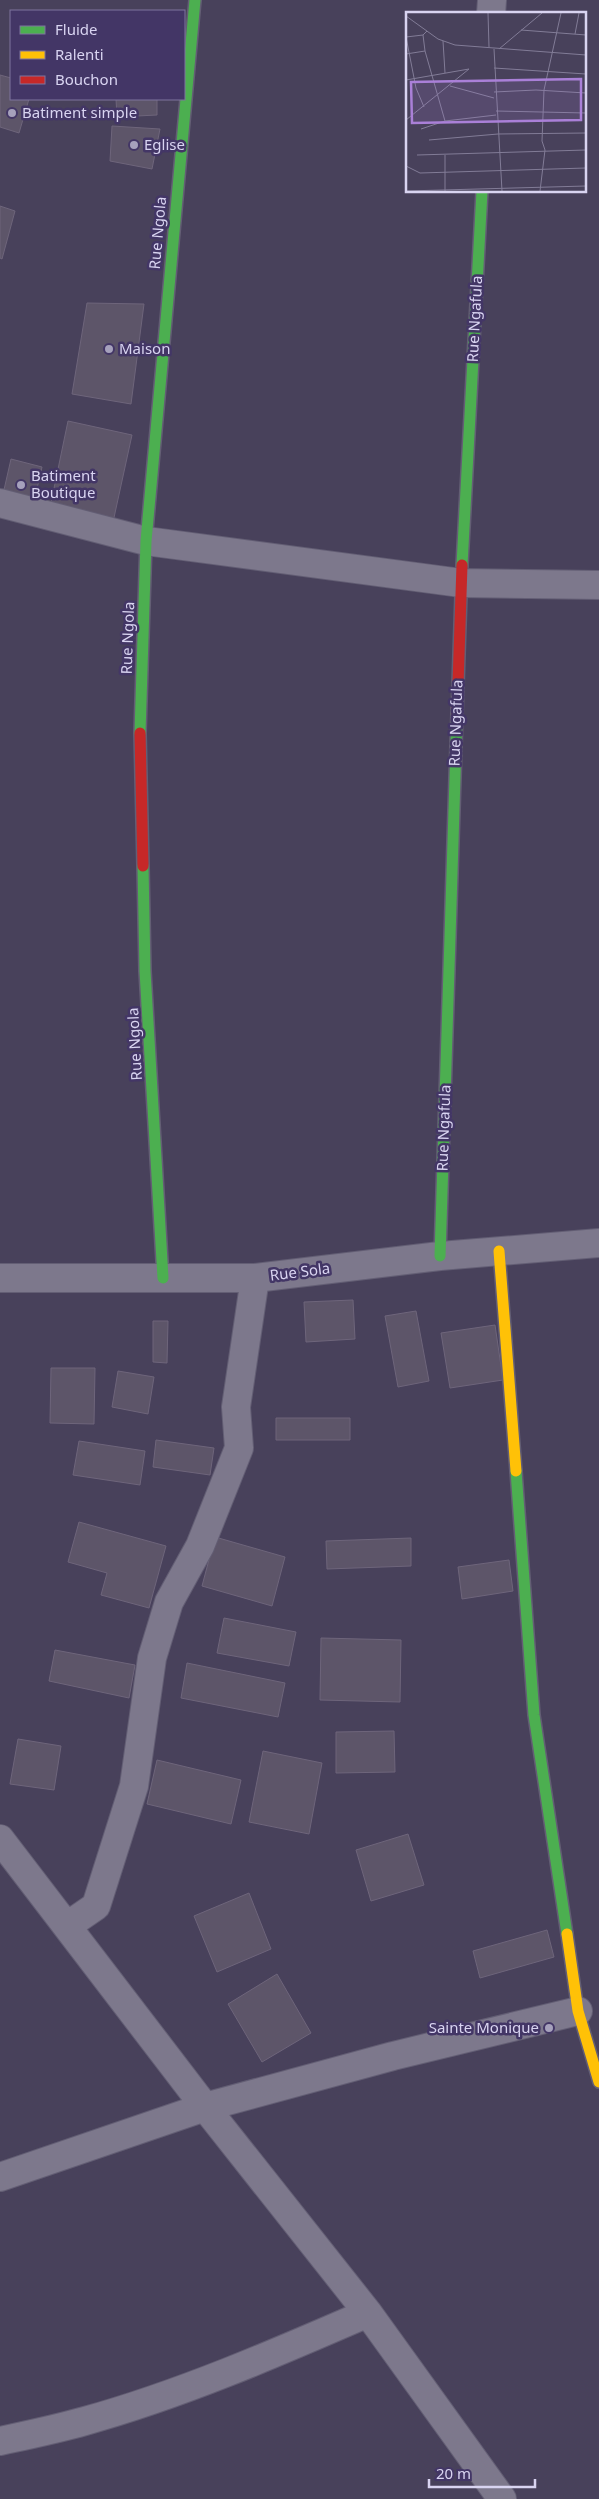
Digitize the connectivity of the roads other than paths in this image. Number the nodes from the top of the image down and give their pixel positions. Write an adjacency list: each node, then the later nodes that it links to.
1 (195, 0): 4 (street, Rue Ngola)
2 (482, 192): 5 (street, Rue Ngafula)
3 (0, 503): 4 (street)
4 (146, 541): 5 (street); 11 (street, Rue Ngola)
5 (461, 583): 6 (street); 9 (street, Rue Ngafula)
6 (599, 585)
7 (599, 1243): 8 (street, Rue Sola)
8 (499, 1251): 9 (street, Rue Sola); 15 (street)
9 (440, 1256): 12 (street, Rue Sola)
10 (0, 1278): 11 (street, Rue Sola)
11 (163, 1278): 12 (street, Rue Sola)
12 (255, 1278): 14 (street)
13 (0, 1839): 14 (street)
14 (67, 1926): 17 (street)
15 (578, 2011): 16 (street); 17 (street)
16 (599, 2082)
17 (205, 2107): 18 (street); 19 (street)
18 (0, 2177)
19 (368, 2313): 20 (street); 21 (street)
20 (0, 2442)
21 (502, 2499)

